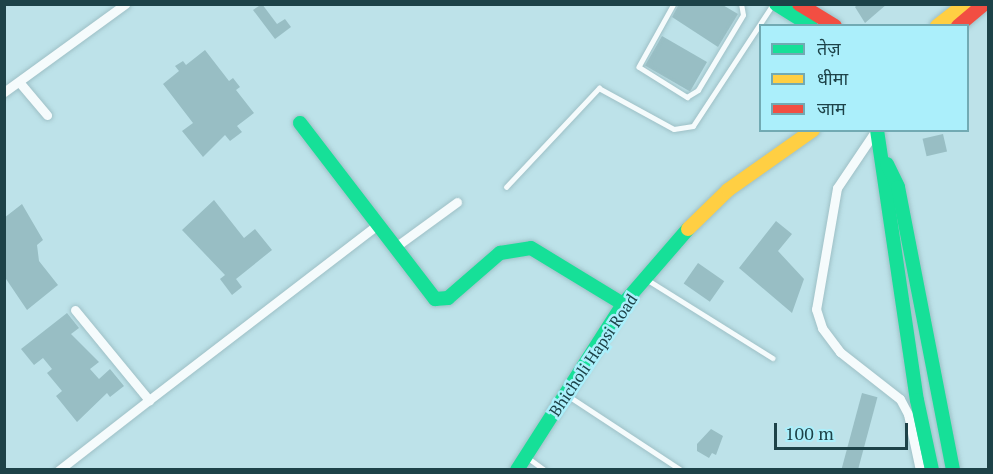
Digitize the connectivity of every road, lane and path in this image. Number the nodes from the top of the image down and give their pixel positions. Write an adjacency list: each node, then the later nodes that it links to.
1 (124, 4): 14 (street)
2 (674, 4): 3 (lane)
3 (741, 4)
4 (774, 4): 8 (lane); 9 (street)
5 (799, 4): 10 (street)
6 (965, 4): 11 (street)
7 (984, 4): 12 (street)
8 (761, 24)
9 (808, 24)
10 (832, 24)
11 (940, 24)
12 (960, 24)
13 (759, 27): 22 (lane)
14 (20, 83): 15 (street); 16 (street)
15 (4, 92)
16 (47, 115)
17 (300, 123): 24 (street)
18 (810, 132): 26 (street, Bhicholi Hapsi Road)
19 (875, 132): 37 (street)
20 (876, 132): 21 (street)
21 (879, 148): 38 (street); 39 (street)
22 (506, 186)
23 (457, 202): 25 (street)
24 (378, 225): 25 (street); 31 (street)
25 (394, 248): 27 (street)
26 (647, 279): 27 (street, Bhicholi Hapsi Road); 29 (lane)
27 (623, 304): 30 (street, Bhicholi Hapsi Road)
28 (75, 310): 31 (street)
29 (772, 358)
30 (565, 394): 32 (street, Bhicholi Hapsi Road); 36 (lane)
31 (149, 400): 33 (street)
32 (525, 456): 34 (street, Bhicholi Hapsi Road); 35 (lane)
33 (59, 470)
34 (517, 470)
35 (545, 470)
36 (681, 470)
37 (920, 470)
38 (932, 470)
39 (953, 470)

